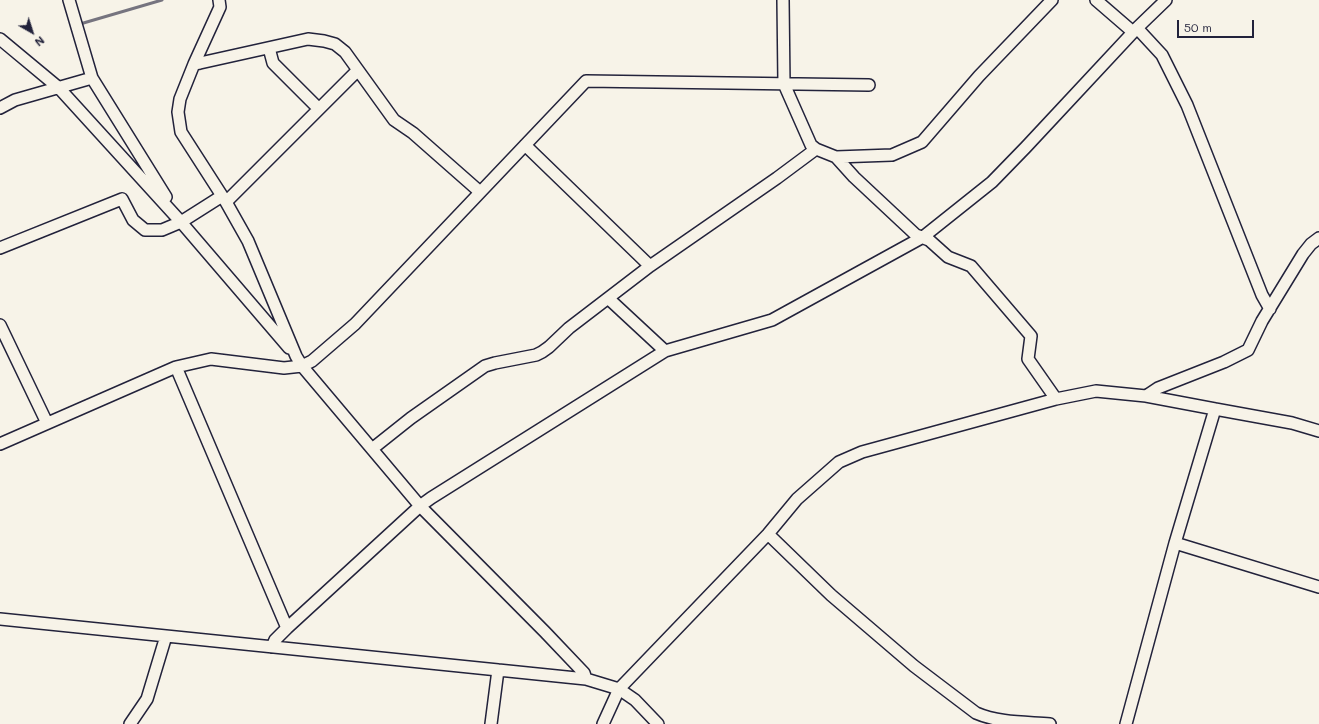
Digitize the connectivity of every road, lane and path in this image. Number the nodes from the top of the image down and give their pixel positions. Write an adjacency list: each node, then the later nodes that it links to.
1 (69, 0): 12 (street)
2 (219, 0): 10 (street)
3 (783, 0): 13 (street)
4 (1052, 0): 20 (street)
5 (1096, 0): 7 (street)
6 (1166, 0): 7 (street)
7 (1135, 30): 24 (street); 29 (street)
8 (0, 39): 15 (street)
9 (269, 48): 10 (street); 11 (street); 17 (street)
10 (194, 64): 22 (street)
11 (358, 70): 17 (street); 21 (street)
12 (92, 78): 15 (street); 23 (street)
13 (784, 84): 14 (street); 18 (street); 19 (street)
14 (869, 85)
15 (59, 88): 16 (street); 23 (street)
16 (0, 108)
17 (319, 109): 22 (street)
18 (525, 145): 21 (street); 27 (street)
19 (816, 149): 20 (street); 27 (street)
20 (836, 157): 24 (street)
21 (480, 192): 33 (street)
22 (224, 199): 23 (street); 32 (street)
23 (181, 222): 26 (street); 32 (street)
24 (923, 237): 31 (street); 36 (street)
25 (1319, 238): 29 (street)
26 (0, 248)
27 (650, 266): 28 (street)
28 (609, 299): 31 (street); 41 (street)
29 (1270, 309): 35 (street)
30 (0, 325): 38 (street)
31 (665, 351): 42 (street)
32 (296, 356): 33 (street)
33 (302, 366): 34 (street); 41 (street)
34 (176, 367): 38 (street); 47 (street)
35 (1146, 396): 36 (street); 37 (street)
36 (1056, 399): 43 (street)
37 (1215, 409): 39 (street); 44 (street)
38 (47, 423): 40 (street)
39 (1319, 431)
40 (0, 444)
41 (372, 449): 42 (street)
42 (420, 506): 47 (street); 51 (street)
43 (768, 534): 52 (street); 57 (street)
44 (1175, 543): 45 (street); 58 (street)
45 (1319, 587)
46 (0, 619): 48 (street)
47 (287, 628): 49 (street)
48 (166, 636): 49 (street); 53 (street)
49 (272, 647): 50 (street)
50 (498, 670): 51 (street); 54 (street)
51 (586, 679): 52 (street)
52 (619, 688): 55 (street); 56 (street)
53 (130, 724)
54 (491, 724)
55 (602, 724)
56 (658, 724)
57 (1050, 724)
58 (1126, 724)

